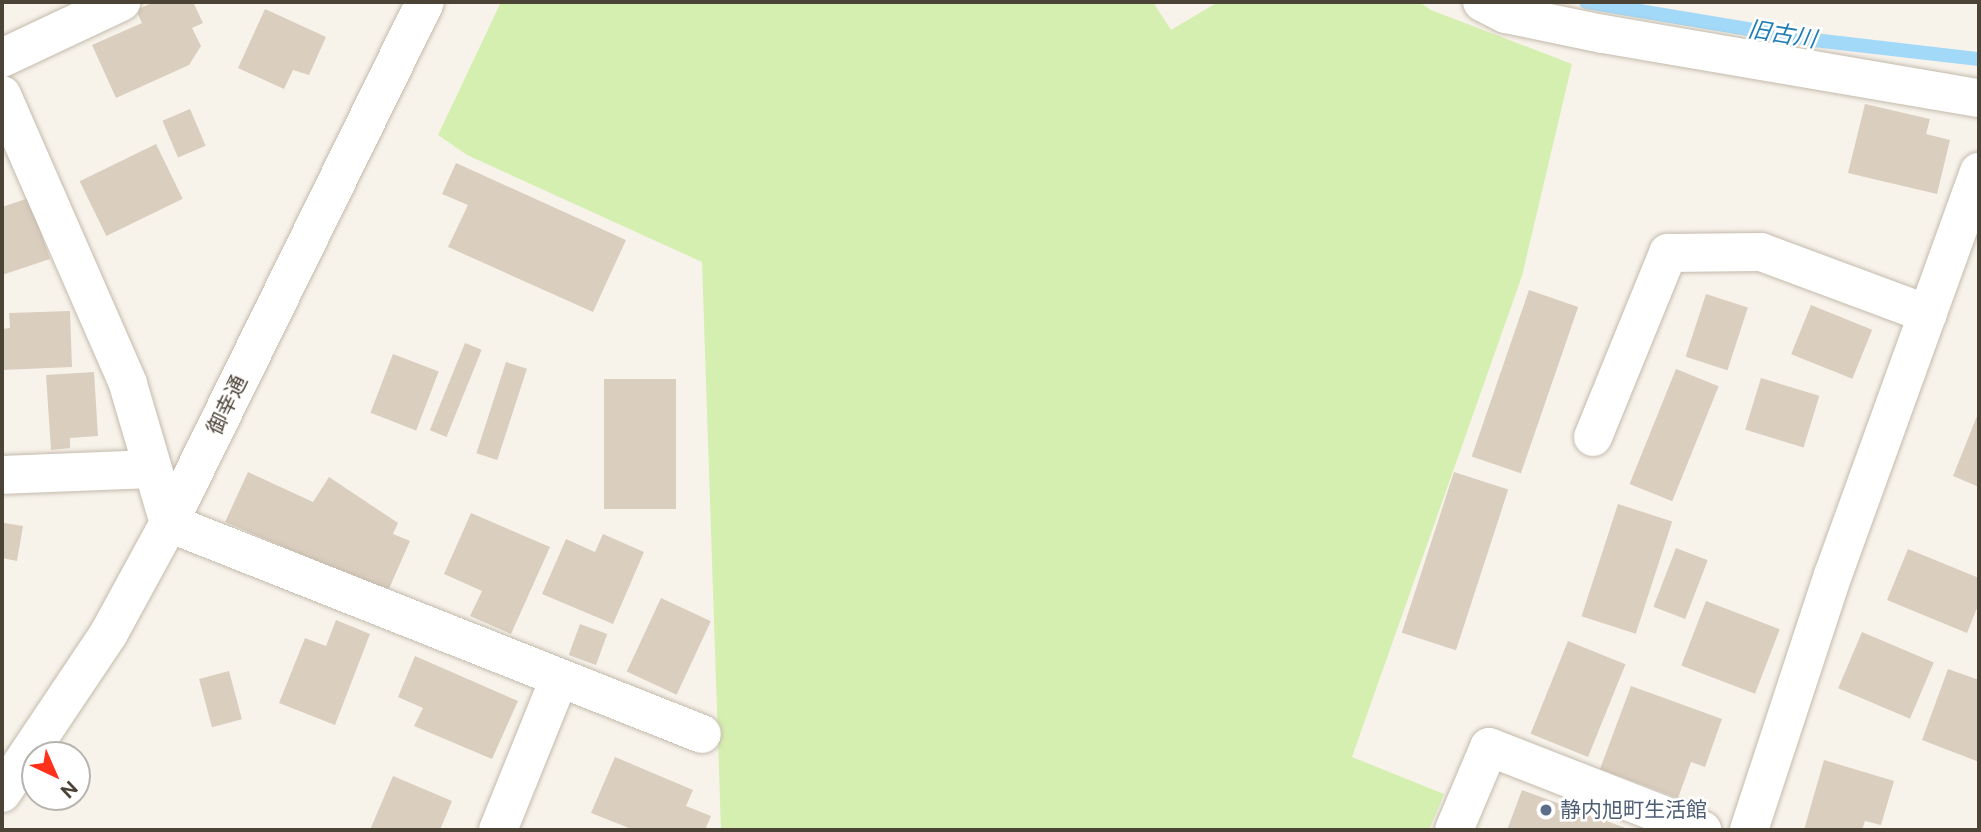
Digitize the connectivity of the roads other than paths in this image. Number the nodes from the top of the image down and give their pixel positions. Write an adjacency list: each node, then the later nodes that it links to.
1 (121, 2): 4 (street)
2 (425, 2): 12 (street, 御幸通)
3 (1482, 2): 6 (street)
4 (2, 58)
5 (2, 95): 10 (street)
6 (1979, 98)
7 (1979, 172): 8 (street)
8 (1927, 314): 9 (street); 19 (street)
9 (1593, 436)
10 (152, 469): 11 (street); 12 (street)
11 (2, 475)
12 (169, 523): 13 (street); 15 (street, 御幸通)
13 (559, 679): 14 (street); 16 (street)
14 (702, 734)
15 (2, 793)
16 (498, 830)
17 (1454, 830): 18 (street)
18 (1702, 830)
19 (1749, 830)

